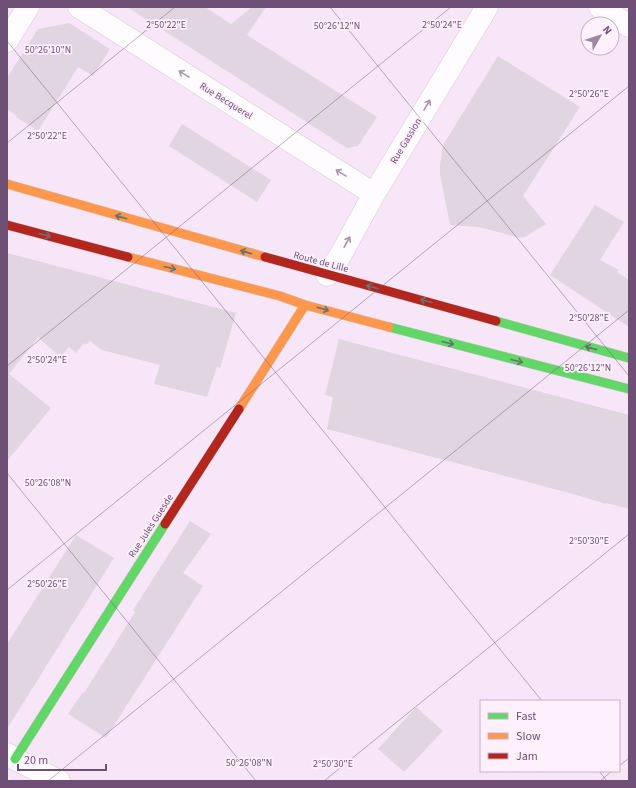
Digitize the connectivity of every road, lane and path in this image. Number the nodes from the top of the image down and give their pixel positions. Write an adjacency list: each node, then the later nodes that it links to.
1 (28, 7): 6 (street)
2 (79, 7): 8 (street, Rue Becquerel, one-way to 2)
3 (487, 7): 8 (street, Rue Gassion, one-way to 3)
4 (600, 7): 5 (street)
5 (629, 26)
6 (7, 41)
7 (7, 184): 10 (main road, Route de Lille, one-way to 7)
8 (374, 194): 10 (street, Rue Gassion, one-way to 8)
9 (7, 225): 11 (main road, one-way to 11)
10 (328, 275): 12 (main road, Route de Lille, one-way to 10)
11 (305, 304): 13 (main road, one-way to 13); 14 (main road, Rue Jules Guesde)
12 (629, 358)
13 (629, 390)
14 (11, 757): 15 (street)
15 (59, 781)

